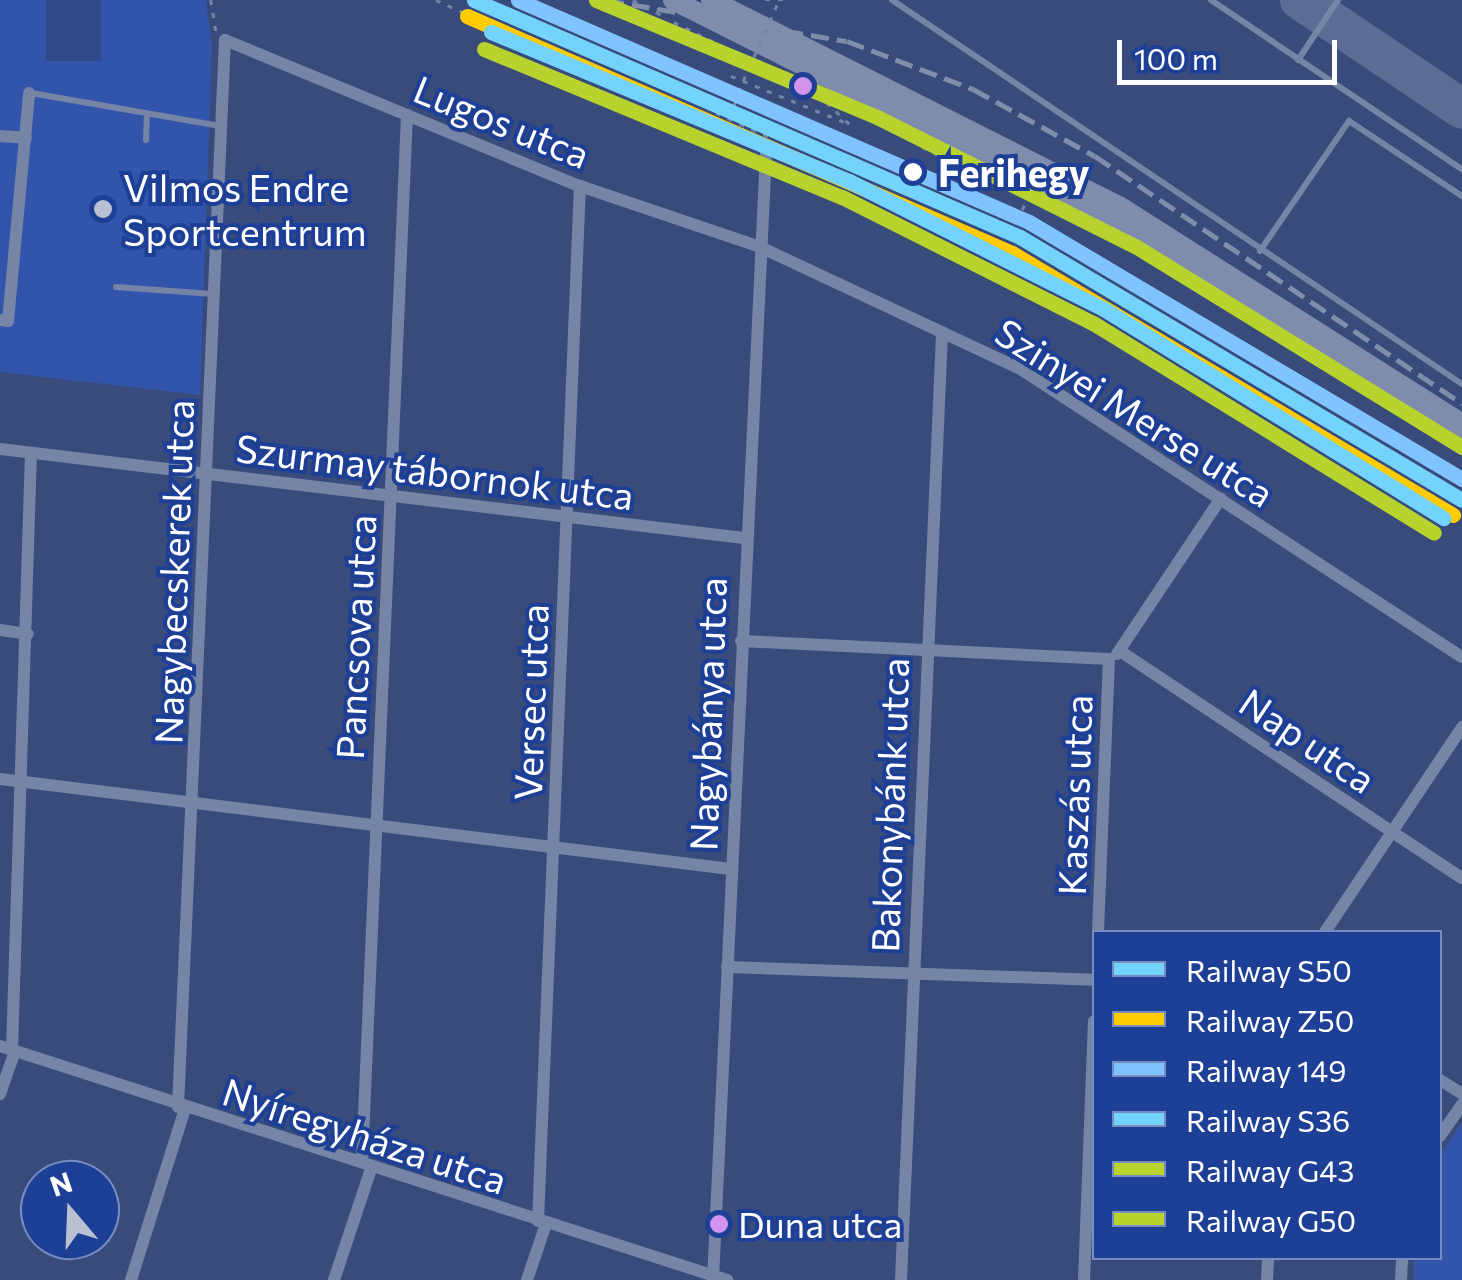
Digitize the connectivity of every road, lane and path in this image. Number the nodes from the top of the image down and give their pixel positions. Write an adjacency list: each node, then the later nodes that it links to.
1 (211, 0): 12 (path)
2 (436, 0): 28 (path)
3 (633, 0): 17 (path)
4 (673, 0): 42 (main road)
5 (711, 0): 41 (main road)
6 (765, 0): 8 (path)
7 (778, 0): 15 (path, bridge)
8 (789, 0)
9 (892, 0): 35 (lane)
10 (1211, 0): 13 (lane)
11 (1338, 0): 13 (lane)
12 (225, 40): 21 (street, Lugos utca); 23 (street, Nagybecskerek utca)
13 (1298, 60): 29 (lane)
14 (731, 76): 15 (path, bridge)
15 (744, 81): 18 (path); 22 (path)
16 (29, 93): 20 (lane); 25 (street)
17 (814, 95): 18 (path); 18 (path)
18 (809, 108)
19 (716, 114): 22 (path)
20 (147, 115): 23 (lane); 26 (lane)
21 (406, 115): 30 (street, Lugos utca); 46 (street, Pancsova utca)
22 (729, 119): 27 (path)
23 (222, 126): 37 (street, Nagybecskerek utca)
24 (0, 136): 25 (street)
25 (26, 138): 38 (street)
26 (146, 140)
27 (777, 140)
28 (766, 151): 34 (street, Nagybánya utca)
29 (1462, 169)
30 (580, 186): 34 (street, Lugos utca); 48 (street, Versec utca)
31 (1462, 196): 35 (lane)
32 (1028, 198): 33 (path)
33 (1022, 210)
34 (760, 247): 39 (street, Szinyei Merse utca); 49 (street, Nagybánya utca)
35 (1260, 251): 40 (lane)
36 (116, 287): 37 (lane)
37 (215, 294): 45 (street, Nagybecskerek utca)
38 (0, 320)
39 (942, 332): 47 (street, Szinyei Merse utca); 53 (street, Bakonybánk utca)
40 (1462, 384)
41 (1462, 424)
42 (1462, 443)
43 (0, 449): 44 (street, Szurmay tábornok utca)
44 (31, 453): 45 (street, Szurmay tábornok utca); 51 (street)
45 (207, 473): 46 (street, Szurmay tábornok utca); 59 (street, Nagybecskerek utca)
46 (392, 496): 48 (street, Szurmay tábornok utca); 60 (street, Pancsova utca)
47 (1221, 498): 54 (street); 55 (street, Szinyei Merse utca)
48 (566, 518): 49 (street, Szurmay tábornok utca); 62 (street, Versec utca)
49 (744, 538): 52 (street, Nagybánya utca)
50 (0, 630): 51 (street)
51 (28, 634): 58 (street)
52 (741, 641): 53 (street); 63 (street, Nagybánya utca)
53 (923, 649): 54 (street); 68 (street, Bakonybánk utca)
54 (1115, 655): 61 (street, Nap utca); 65 (street, Kaszás utca)
55 (1462, 657)
56 (1462, 727): 61 (street)
57 (0, 778): 58 (street)
58 (24, 781): 59 (street); 70 (street)
59 (194, 806): 60 (street); 74 (street, Nagybecskerek utca)
60 (375, 825): 62 (street); 76 (street, Pancsova utca)
61 (1393, 832): 64 (street, Nap utca); 66 (street)
62 (556, 852): 63 (street); 77 (street, Versec utca)
63 (730, 869): 67 (street, Nagybánya utca)
64 (1462, 878)
65 (1098, 930)
66 (1326, 930)
67 (727, 967): 68 (street); 81 (street, Nagybánya utca)
68 (914, 973): 69 (street); 83 (street, Bakonybánk utca)
69 (1092, 980)
70 (9, 1049): 72 (street); 74 (street, Nyíregyháza utca)
71 (1092, 1073): 84 (street)
72 (0, 1094)
73 (1462, 1104): 75 (street)
74 (181, 1108): 76 (street, Nyíregyháza utca); 78 (street, Nagybecskerek utca)
75 (1442, 1133)
76 (367, 1165): 77 (street, Nyíregyháza utca); 79 (street, Pancsova utca)
77 (542, 1222): 80 (street, Versec utca); 81 (street, Nyíregyháza utca)
78 (131, 1280)
79 (334, 1280)
80 (527, 1280)
81 (713, 1280): 82 (street)
82 (726, 1280)
83 (901, 1280)
84 (1084, 1280)

